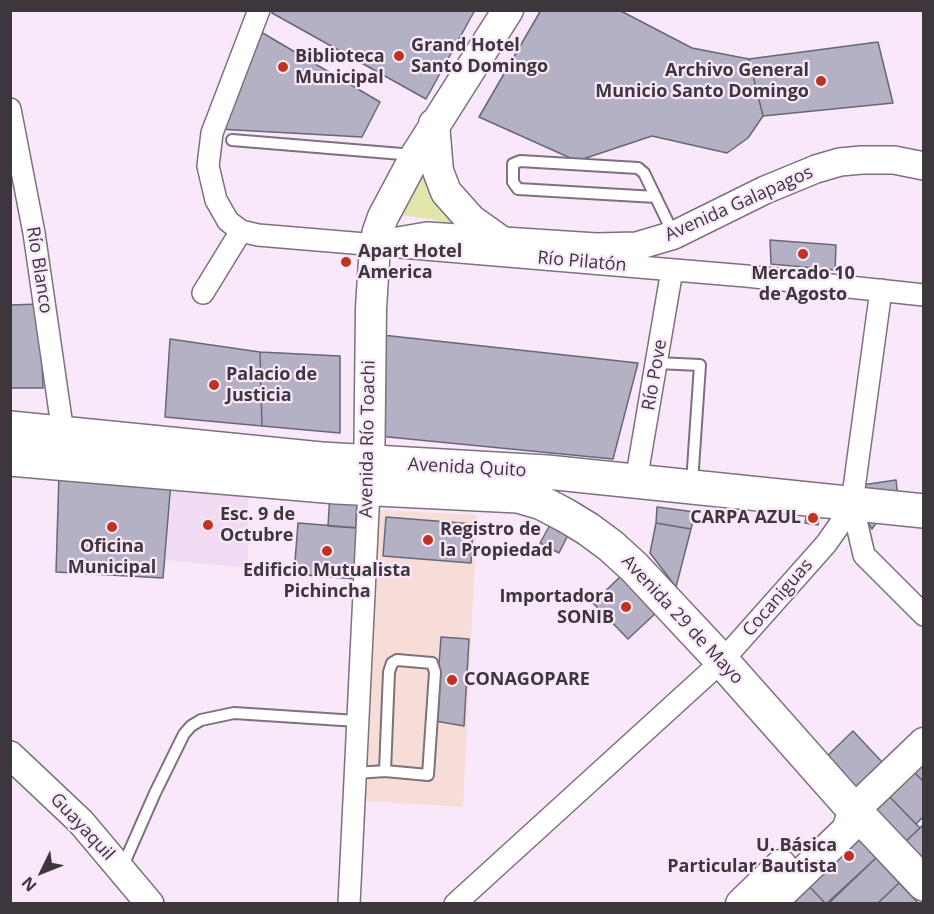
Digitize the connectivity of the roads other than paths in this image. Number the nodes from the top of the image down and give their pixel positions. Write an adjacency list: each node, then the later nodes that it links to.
1 (259, 10): 9 (street)
2 (508, 10): 4 (main road, Avenida Río Toachi)
3 (10, 109): 20 (street, Río Blanco)
4 (435, 124): 6 (main road, Avenida Río Toachi); 11 (main road)
5 (232, 140): 6 (lane)
6 (416, 155): 12 (main road, Avenida Río Toachi)
7 (924, 166): 10 (street, Avenida Galapagos)
8 (656, 197): 8 (lane); 10 (lane)
9 (241, 231): 12 (street, Río Pilatón); 15 (street)
10 (674, 235): 11 (street, Avenida Galapagos)
11 (499, 240): 12 (street, Avenida Galapagos)
12 (375, 245): 13 (street, Río Pilatón); 23 (main road, Avenida Río Toachi)
13 (672, 270): 14 (street, Río Pilatón); 17 (street, Río Pove)
14 (881, 290): 16 (street, Río Pilatón); 26 (street, Cocaniguas)
15 (203, 293)
16 (924, 295)
17 (657, 363): 24 (street, Río Pove); 25 (lane)
18 (10, 428): 20 (main road, Avenida Quito)
19 (10, 436): 20 (main road)
20 (58, 442): 21 (main road); 23 (main road, Avenida Quito)
21 (10, 448)
22 (10, 459): 23 (main road, Avenida Quito)
23 (369, 476): 24 (main road, Avenida Quito); 28 (main road, Avenida 29 de Mayo); 31 (street, Avenida Río Toachi)
24 (636, 481): 25 (main road, Avenida Quito)
25 (696, 487): 26 (main road, Avenida Quito); 28 (main road)
26 (852, 503): 27 (main road, Avenida Quito); 29 (street); 30 (street, Cocaniguas)
27 (924, 511)
28 (634, 567): 30 (main road, Avenida 29 de Mayo)
29 (924, 615)
30 (722, 661): 36 (main road, Avenida 29 de Mayo); 41 (street, Cocaniguas)
31 (357, 721): 35 (street, Avenida Río Toachi); 37 (lane)
32 (924, 743): 36 (main road)
33 (10, 755): 37 (street, Guayaquil)
34 (385, 771): 34 (lane); 35 (lane)
35 (356, 773): 40 (street, Avenida Río Toachi)
36 (854, 810): 38 (main road, Avenida 29 de Mayo); 42 (main road); 43 (main road)
37 (121, 870): 39 (street, Guayaquil)
38 (924, 884)
39 (150, 903)
40 (348, 903)
41 (455, 903)
42 (741, 903)
43 (770, 903)

